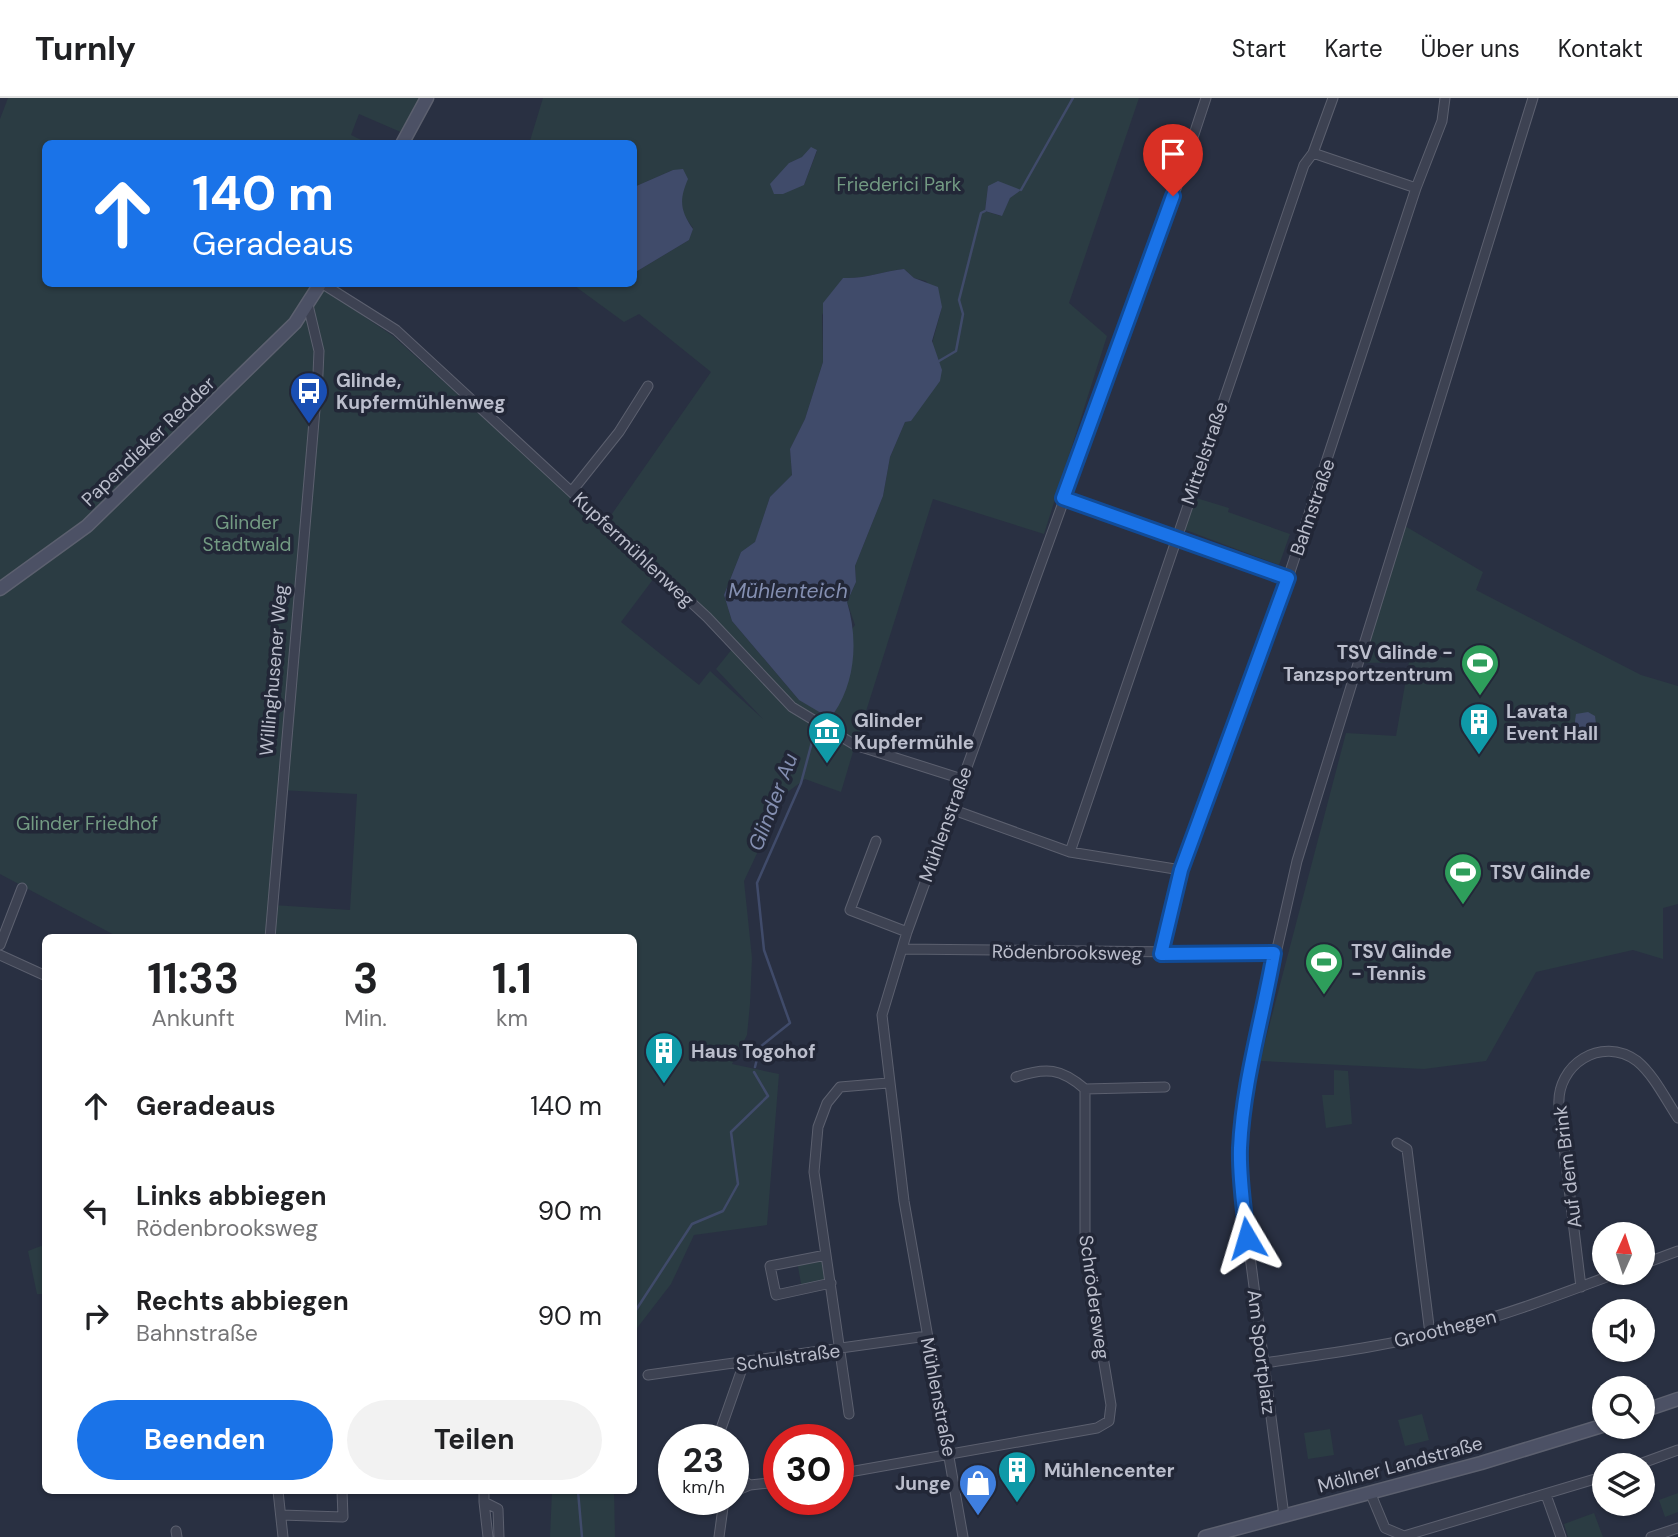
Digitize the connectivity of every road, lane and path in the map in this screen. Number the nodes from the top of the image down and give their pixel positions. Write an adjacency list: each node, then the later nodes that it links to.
1 (427, 98): 6 (street)
2 (1206, 98): 14 (street, Mühlenstraße)
3 (1334, 98): 7 (street, Mittelstraße)
4 (1445, 98): 8 (street, Bahnstraße)
5 (1533, 98): 28 (street, Am Sportplatz)
6 (404, 140)
7 (1313, 153): 8 (street); 15 (street, Mittelstraße)
8 (1416, 188): 16 (street, Bahnstraße)
9 (319, 287): 11 (street)
10 (326, 287): 13 (street, Kupfermühlenweg)
11 (308, 306): 17 (street, Papendieker Redder); 25 (street, Willinghusener Weg)
12 (648, 386): 13 (street)
13 (572, 491): 18 (street, Kupfermühlenweg)
14 (1063, 498): 15 (street); 18 (street, Mühlenstraße)
15 (1177, 536): 16 (street); 21 (street, Mittelstraße)
16 (1288, 578): 22 (street, Bahnstraße)
17 (0, 589)
18 (962, 779): 19 (street, Mühlenstraße)
19 (951, 810): 21 (street); 24 (street, Mühlenstraße)
20 (876, 841): 24 (street)
21 (1070, 852): 22 (street)
22 (1181, 870): 29 (street, Bahnstraße)
23 (22, 888): 26 (street)
24 (907, 932): 27 (street, Mühlenstraße)
25 (270, 934)
26 (0, 945)
27 (902, 949): 29 (street, Rödenbrooksweg); 33 (street, Mühlenstraße)
28 (1274, 953): 29 (street, Rödenbrooksweg); 48 (street, Am Sportplatz)
29 (1161, 954)
30 (0, 955): 31 (street)
31 (42, 974)
32 (1016, 1077): 35 (street)
33 (888, 1083): 39 (street); 45 (street, Mühlenstraße)
34 (1165, 1087): 35 (street)
35 (1085, 1088): 56 (street, Schrödersweg)
36 (1678, 1118): 43 (street, Auf dem Brink)
37 (1397, 1143): 44 (street)
38 (1678, 1251): 40 (street)
39 (826, 1255): 41 (street); 41 (street)
40 (1656, 1259)
41 (831, 1283): 46 (street)
42 (1592, 1283): 43 (street, Groothegen)
43 (1581, 1287): 44 (street, Groothegen)
44 (1430, 1334): 48 (street, Groothegen)
45 (927, 1336): 46 (street, Schulstraße); 56 (street, Mühlenstraße)
46 (841, 1349): 47 (street, Schulstraße); 52 (street)
47 (744, 1363): 49 (street, Schulstraße); 53 (street)
48 (1264, 1363): 70 (street, Am Sportplatz)
49 (648, 1375)
50 (1678, 1399): 51 (street)
51 (1655, 1408)
52 (849, 1414)
53 (723, 1424)
54 (1592, 1429): 62 (street, Möllner Landstraße)
55 (1678, 1450): 57 (street)
56 (951, 1455): 58 (street); 78 (street, Mühlenstraße)
57 (1655, 1458)
58 (854, 1471)
59 (1592, 1480): 66 (street)
60 (763, 1484): 61 (street)
61 (750, 1485)
62 (1370, 1492): 66 (street); 70 (street, Möllner Landstraße)
63 (278, 1494): 69 (street)
64 (342, 1494): 69 (street)
65 (484, 1494): 67 (street)
66 (1546, 1495): 80 (street)
67 (484, 1502): 71 (street); 72 (street)
68 (722, 1515): 77 (street)
69 (281, 1516): 74 (street)
70 (1284, 1516): 79 (street, Möllner Landstraße)
71 (488, 1523): 72 (street); 75 (street)
72 (498, 1526): 76 (street)
73 (1678, 1528): 81 (street)
74 (283, 1537)
75 (488, 1537)
76 (499, 1537)
77 (719, 1537)
78 (963, 1537)
79 (1205, 1537)
80 (1561, 1537)
81 (1651, 1537)

